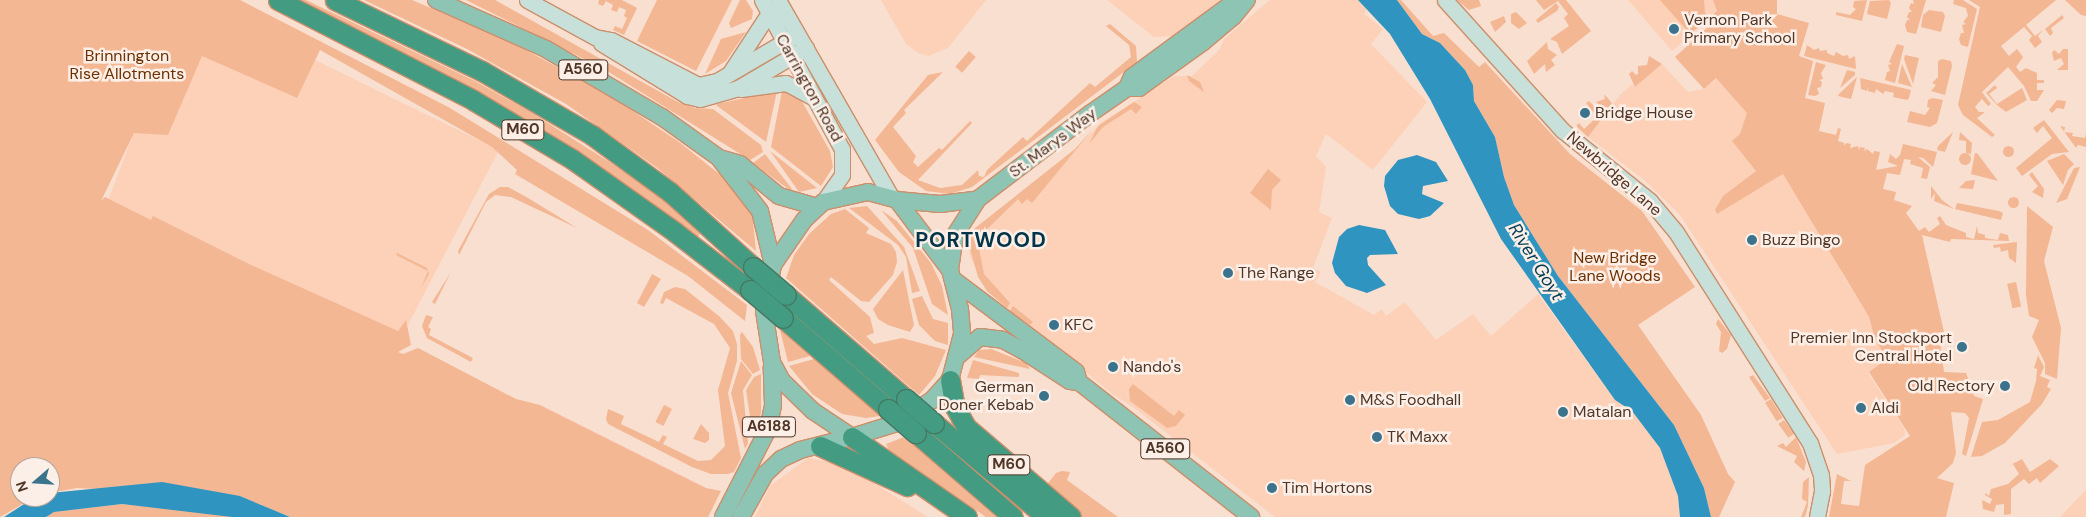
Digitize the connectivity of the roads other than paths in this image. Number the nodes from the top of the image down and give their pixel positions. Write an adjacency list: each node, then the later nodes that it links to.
1 (278, 0): 33 (highway, M60, bridge)
2 (335, 0): 34 (highway, M60, bridge)
3 (436, 0): 17 (main road, A560)
4 (528, 0): 10 (street)
5 (778, 0): 11 (street, Carrington Road)
6 (1237, 0): 15 (main road, St. Marys Way)
7 (1247, 0): 15 (main road, St. Marys Way)
8 (1445, 0): 37 (street, Newbridge Lane)
9 (765, 6): 11 (street, Carrington Road); 13 (street)
10 (595, 37): 13 (street); 14 (street)
11 (791, 38): 12 (street, Carrington Road); 13 (street)
12 (799, 52): 14 (street); 16 (street, Carrington Road); 18 (street, Carrington Road)
13 (728, 75)
14 (738, 88): 16 (street)
15 (1127, 88): 19 (main road, St. Marys Way)
16 (814, 98): 20 (street, Carrington Road)
17 (719, 158): 20 (main road, A560); 21 (main road, A560)
18 (895, 199): 19 (main road, St. Marys Way); 20 (main road, St. Marys Way); 22 (main road)
19 (978, 199): 22 (main road, St. Marys Way)
20 (820, 205): 21 (main road)
21 (772, 265): 24 (main road)
22 (952, 276): 23 (main road); 26 (main road, A560)
23 (958, 356): 25 (main road); 26 (main road, A560)
24 (772, 362): 27 (main road); 30 (main road, A6188)
25 (950, 380): 27 (main road); 35 (highway, M60)
26 (1079, 382): 36 (main road, A560)
27 (852, 437): 28 (main road); 29 (highway)
28 (815, 447): 29 (highway); 31 (main road, A6188)
29 (923, 490): 32 (highway)
30 (723, 517)
31 (741, 517)
32 (967, 517)
33 (1013, 517)
34 (1046, 517)
35 (1071, 517)
36 (1251, 517)
37 (1817, 517)

